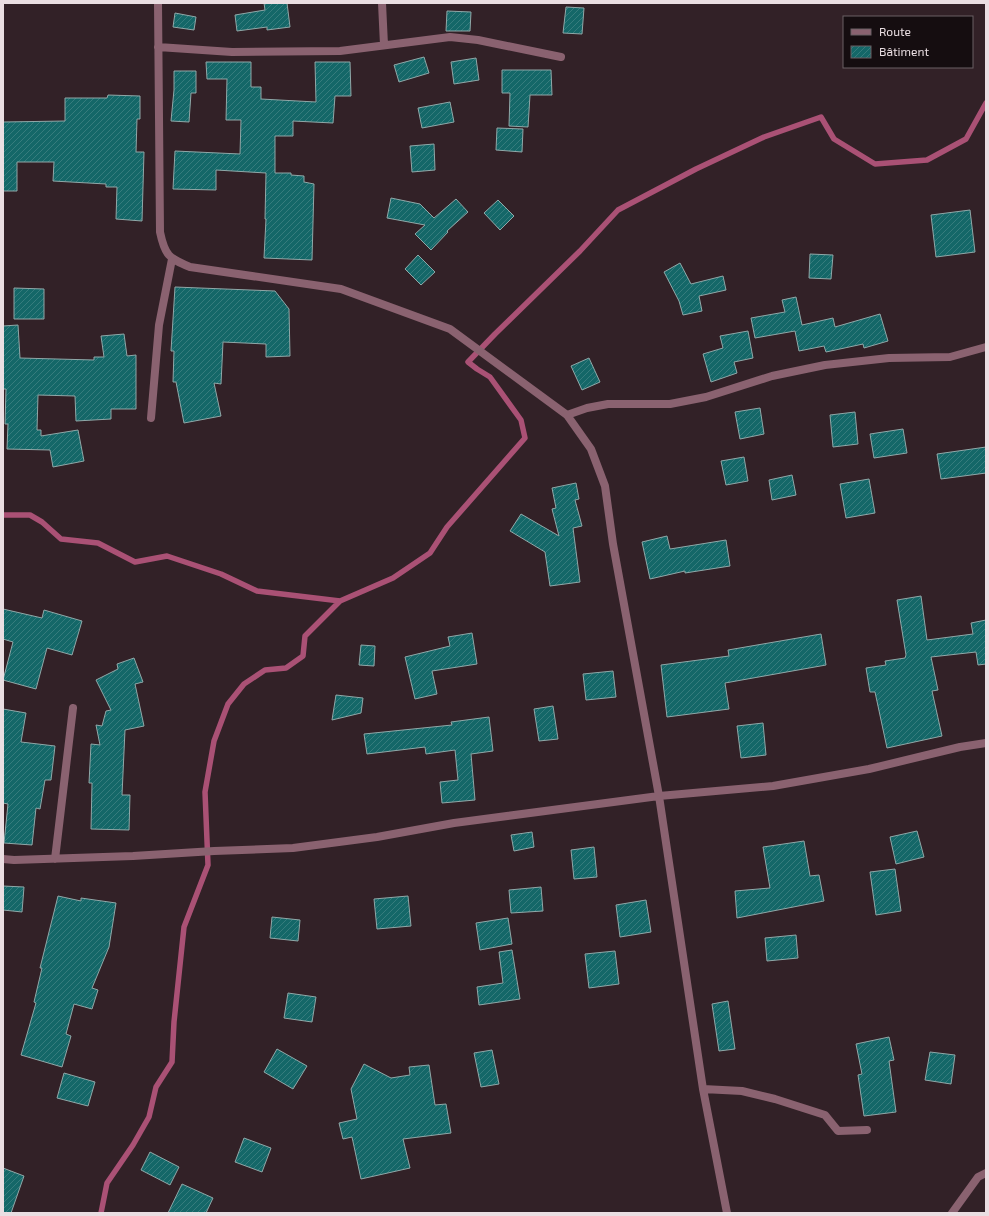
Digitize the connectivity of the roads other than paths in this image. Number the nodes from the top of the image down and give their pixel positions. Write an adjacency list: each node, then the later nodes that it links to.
1 (158, 3): 4 (street)
2 (382, 3): 3 (street)
3 (384, 45): 4 (street); 5 (street)
4 (158, 48): 6 (street)
5 (561, 57)
6 (172, 259): 8 (street); 9 (street)
7 (986, 347): 8 (street)
8 (567, 415): 12 (street)
9 (151, 418)
10 (73, 708): 14 (street)
11 (986, 744): 12 (street)
12 (659, 796): 14 (street); 15 (street)
13 (3, 859): 14 (street)
14 (55, 859)
15 (703, 1090): 16 (street); 18 (street)
16 (867, 1130)
17 (986, 1173): 19 (street)
18 (728, 1213)
19 (952, 1213)

